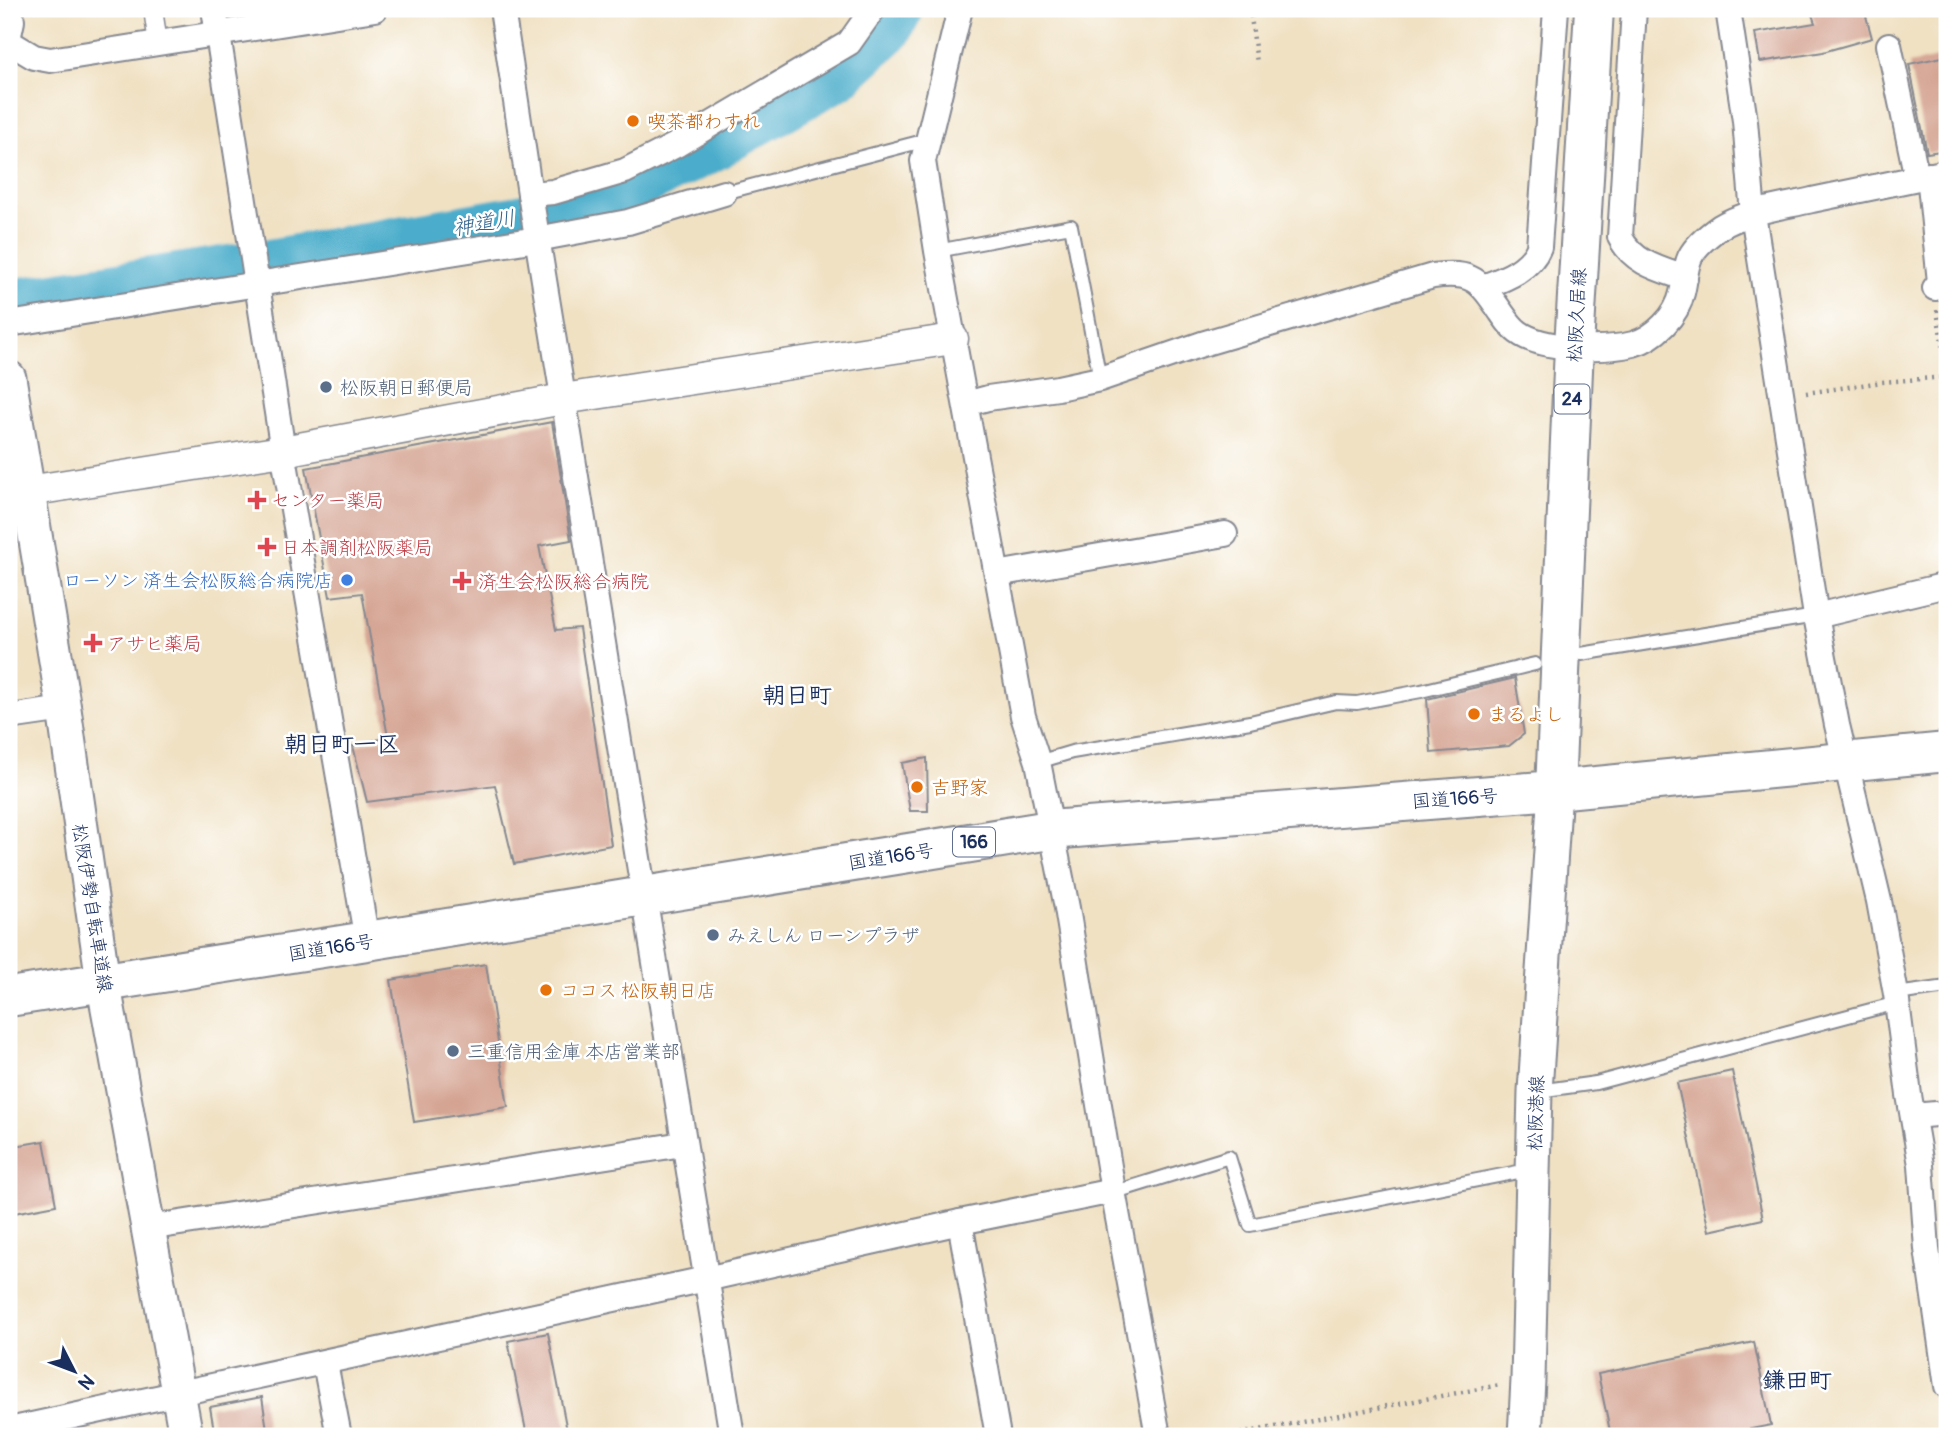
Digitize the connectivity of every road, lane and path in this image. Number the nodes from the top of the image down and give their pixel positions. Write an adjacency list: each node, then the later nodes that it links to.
1 (10, 9): 14 (street)
2 (153, 9): 16 (street)
3 (214, 9): 13 (street)
4 (375, 9): 13 (street)
5 (502, 9): 22 (street)
6 (873, 9): 22 (street)
7 (1250, 9): 18 (path)
8 (1556, 9): 28 (street)
9 (1594, 9): 32 (main road, 松阪久居線 / 24)
10 (1634, 9): 26 (street)
11 (1728, 9): 23 (street)
12 (963, 10): 19 (street)
13 (219, 34): 16 (street); 27 (street)
14 (9, 35)
15 (9, 42): 16 (street)
16 (158, 44)
17 (1889, 45): 20 (street)
18 (1257, 63)
19 (927, 140): 21 (lane); 25 (street)
20 (1931, 175): 23 (street); 29 (street)
21 (724, 193): 24 (street)
22 (531, 198): 24 (street)
23 (1753, 214): 26 (street); 36 (street)
24 (537, 233): 27 (street); 37 (street)
25 (937, 251): 31 (street); 35 (lane)
26 (1685, 278): 32 (street)
27 (257, 280): 30 (street); 39 (street)
28 (1483, 287): 32 (street); 35 (street)
29 (1935, 288): 33 (path)
30 (9, 324)
31 (953, 340): 37 (street); 38 (street)
32 (1574, 347): 52 (main road, 松阪久居線 / 24)
33 (1947, 377): 36 (path)
34 (9, 378): 40 (main road, 松阪伊勢自転車道線)
35 (1100, 379): 38 (street)
36 (1782, 396): 44 (street)
37 (563, 400): 39 (street); 54 (street)
38 (966, 404): 42 (street)
39 (283, 451): 40 (street); 55 (street)
40 (18, 493): 47 (main road, 松阪伊勢自転車道線)
41 (1225, 534): 42 (street)
42 (997, 574): 50 (street)
43 (1947, 585): 44 (street)
44 (1816, 616): 45 (lane); 51 (street)
45 (1581, 654)
46 (1535, 664): 50 (lane)
47 (64, 709): 48 (street); 56 (main road, 松阪伊勢自転車道線)
48 (9, 718)
49 (1947, 752): 51 (main road, 国道166号 / 166)
50 (1038, 762): 53 (street)
51 (1847, 762): 52 (main road, 国道166号 / 166); 59 (street)
52 (1555, 790): 53 (main road, 国道166号 / 166); 60 (main road, 松阪港線)
53 (1050, 830): 54 (main road, 国道166号 / 166); 65 (street)
54 (645, 897): 55 (main road, 国道166号 / 166); 63 (street)
55 (367, 941): 56 (main road, 国道166号 / 166)
56 (103, 981): 58 (main road, 国道166号 / 166); 67 (main road, 松阪伊勢自転車道線)
57 (1947, 987): 59 (lane)
58 (9, 997)
59 (1897, 999): 60 (lane); 62 (street)
60 (1535, 1091): 64 (main road, 松阪港線)
61 (1947, 1113): 62 (street)
62 (1913, 1116): 71 (street)
63 (683, 1144): 67 (street); 68 (street)
64 (1534, 1169): 65 (lane); 70 (main road, 松阪港線)
65 (1112, 1191): 66 (street); 78 (street)
66 (960, 1222): 68 (street); 77 (street)
67 (148, 1228): 72 (main road, 松阪伊勢自転車道線)
68 (706, 1279): 69 (street); 76 (street)
69 (325, 1363): 72 (street); 75 (street)
70 (1528, 1380): 79 (path); 80 (main road, 松阪港線)
71 (1947, 1386)
72 (178, 1394): 73 (street); 74 (main road, 松阪伊勢自転車道線)
73 (9, 1430)
74 (186, 1436)
75 (339, 1436)
76 (732, 1436)
77 (998, 1436)
78 (1158, 1436)
79 (1227, 1436)
80 (1525, 1436)

